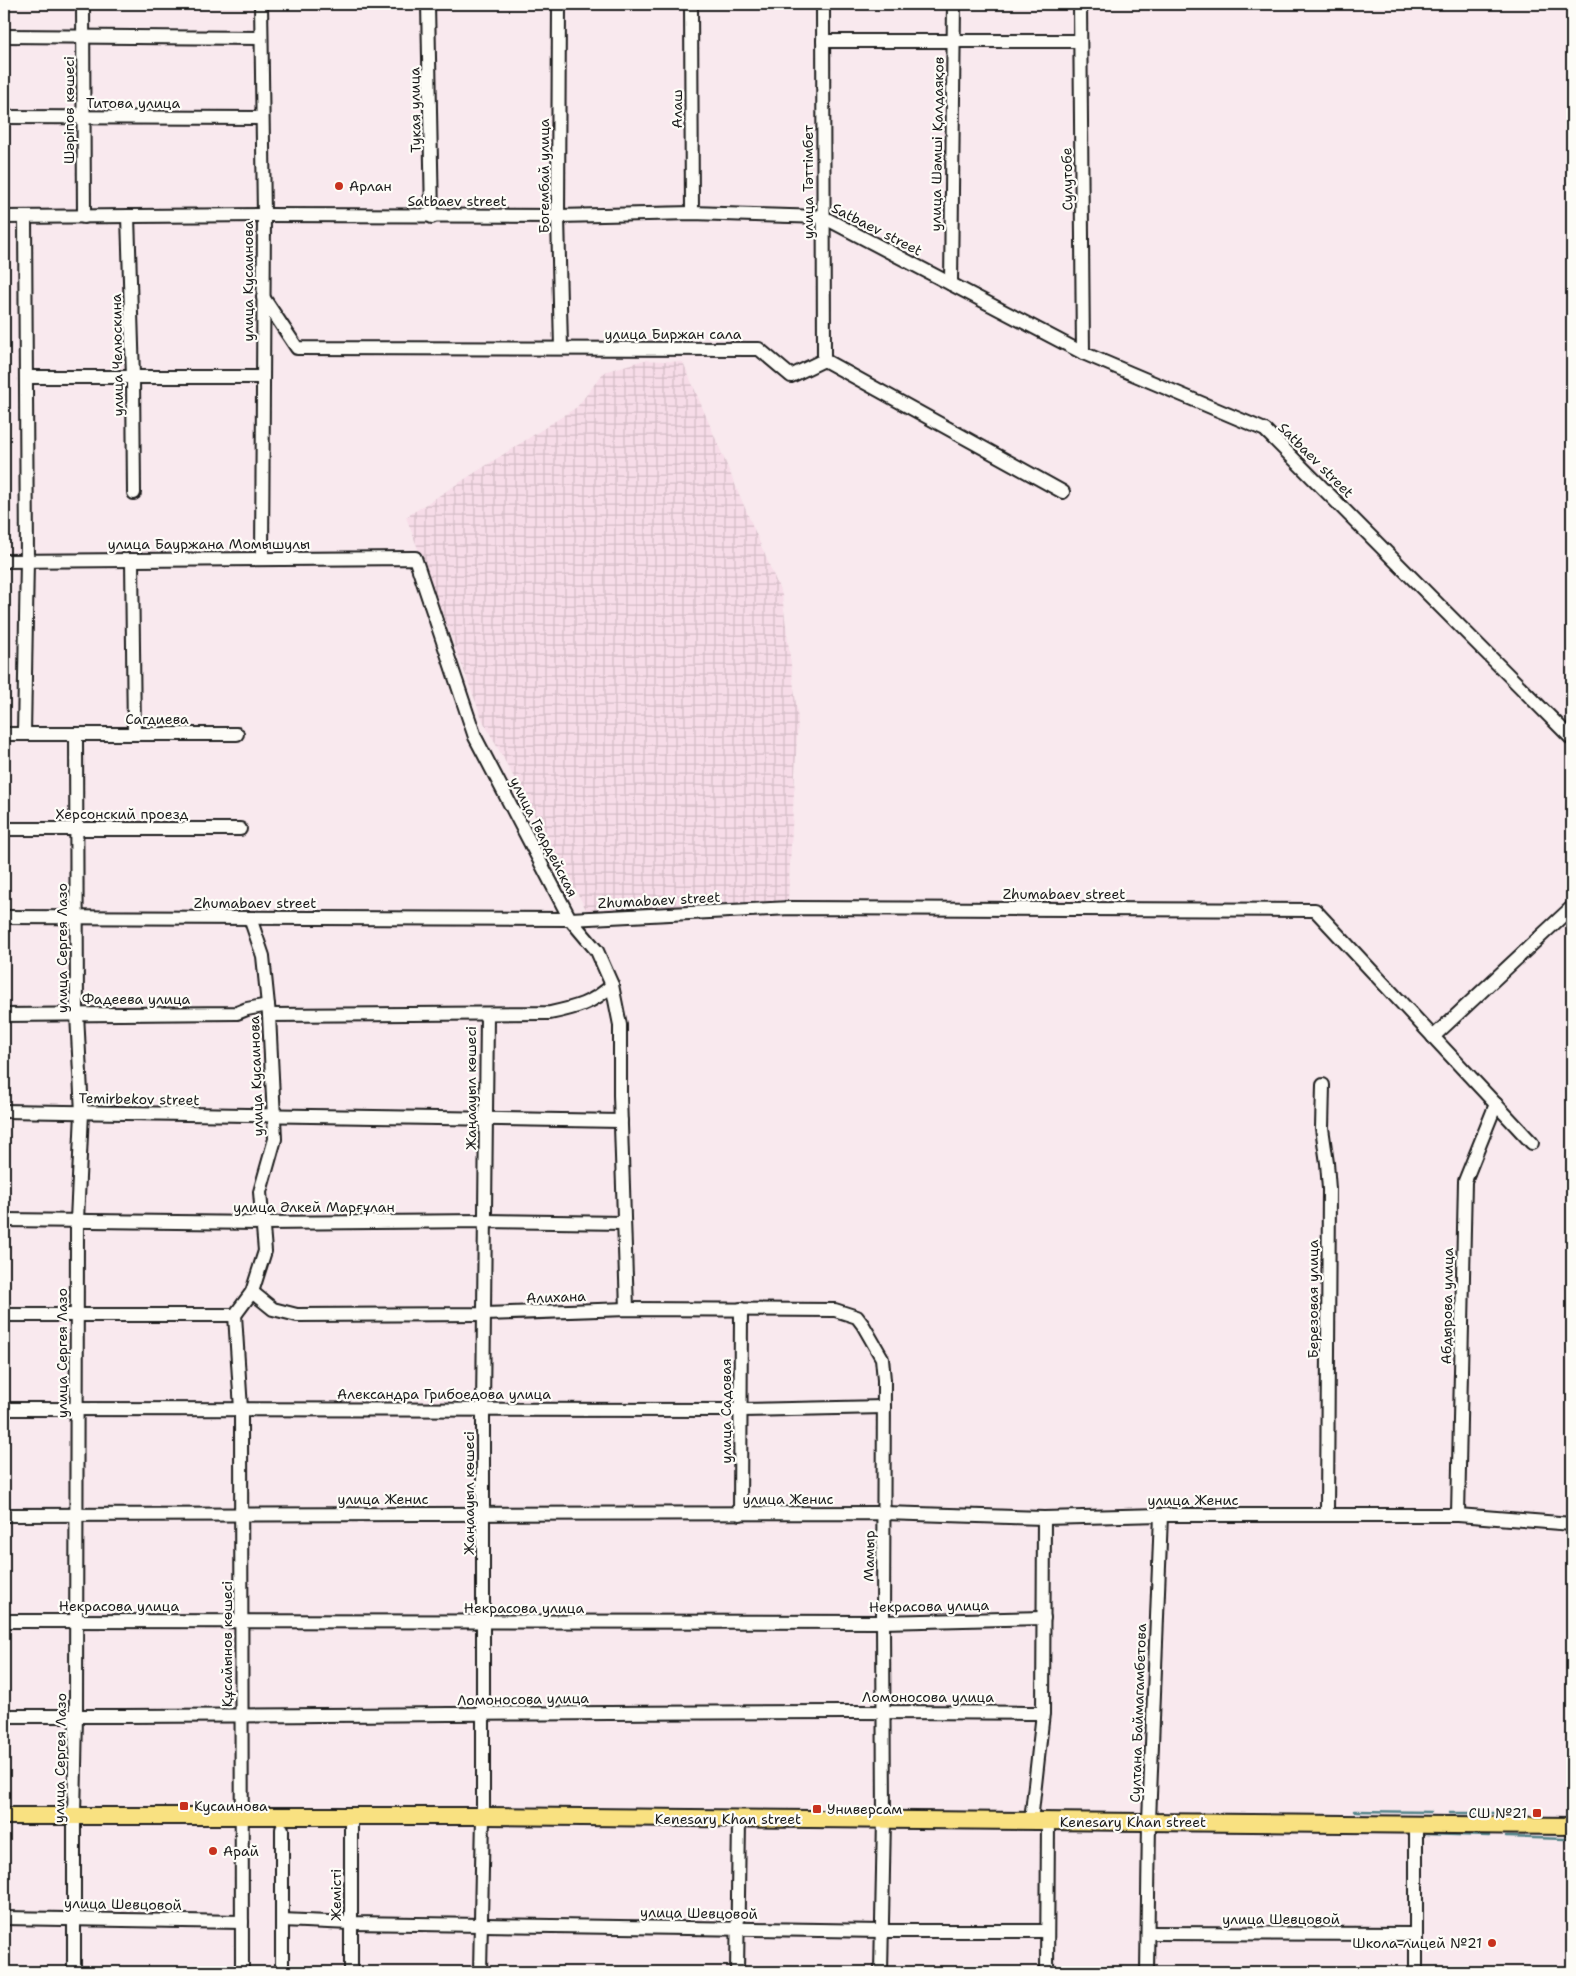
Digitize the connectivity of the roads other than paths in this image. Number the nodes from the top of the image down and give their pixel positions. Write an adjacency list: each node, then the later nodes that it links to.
1 (83, 4): 10 (street, Шәріпов көшесі)
2 (261, 4): 11 (street, улица Кусаинова)
3 (428, 4): 25 (street, Тукая улица)
4 (559, 4): 21 (street, Богембай улица)
5 (691, 4): 18 (street, Алаш)
6 (823, 4): 12 (street, улица Тәттімбет)
7 (954, 4): 14 (street, улица Шәмші Қалдаяқов)
8 (1080, 4): 13 (street, Сулутобе)
9 (4, 36): 10 (street)
10 (83, 36): 11 (street); 16 (street, Шәріпов көшесі)
11 (261, 38): 17 (street, улица Кусаинова)
12 (823, 41): 14 (street); 26 (street, улица Тәттімбет)
13 (1080, 41): 14 (street); 30 (street, Сулутобе)
14 (953, 42): 27 (street, улица Шәмші Қалдаяқов)
15 (4, 117): 16 (street, Титова улица)
16 (84, 117): 17 (street, Титова улица); 24 (street, Шәріпов көшесі)
17 (262, 118): 19 (street, улица Кусаинова)
18 (692, 213): 21 (street, Satbaev street); 26 (street, Satbaev street)
19 (264, 215): 20 (street, Satbaev street); 25 (street, Satbaev street); 28 (street, улица Кусаинова)
20 (128, 216): 24 (street, Satbaev street); 33 (street, улица Челюскина)
21 (558, 216): 25 (street, Satbaev street); 29 (street, Богембай улица)
22 (4, 217): 23 (street, Satbaev street)
23 (25, 217): 24 (street, Satbaev street); 32 (street)
24 (84, 217)
25 (432, 217)
26 (823, 217): 27 (street, Satbaev street); 31 (street, улица Тәттімбет)
27 (951, 284): 30 (street, Satbaev street)
28 (263, 296): 29 (street, улица Биржан сала); 34 (street, улица Кусаинова)
29 (561, 348): 31 (street, улица Биржан сала)
30 (1083, 353): 47 (street, Satbaev street)
31 (824, 360): 35 (street)
32 (27, 377): 33 (street); 39 (street)
33 (133, 377): 34 (street); 36 (street, улица Челюскина)
34 (263, 377): 38 (street, улица Кусаинова)
35 (1063, 492)
36 (134, 493)
37 (415, 558): 38 (street, улица Бауржана Момышулы); 55 (street, улица Гвардейская)
38 (262, 559): 40 (street, улица Бауржана Момышулы)
39 (27, 560): 40 (street, улица Бауржана Момышулы); 41 (street, улица Бауржана Момышулы); 43 (street)
40 (132, 560): 45 (street)
41 (4, 561)
42 (4, 734): 43 (street, Сагдиева)
43 (24, 734): 44 (street, Сагдиева)
44 (76, 734): 45 (street, Сагдиева); 48 (street, улица Сергея Лазо)
45 (134, 734): 46 (street, Сагдиева)
46 (237, 734)
47 (1572, 739)
48 (76, 828): 49 (street, Херсонский проезд); 50 (street, Херсонский проезд); 53 (street, улица Сергея Лазо)
49 (4, 829)
50 (240, 829)
51 (1572, 907): 61 (street)
52 (4, 917): 53 (street, Zhumabaev street)
53 (76, 918): 54 (street, Zhumabaev street); 58 (street, улица Сергея Лазо)
54 (250, 918): 55 (street, Zhumabaev street); 57 (street, улица Кусаинова)
55 (570, 919): 56 (street, улица Гвардейская); 61 (street, Zhumabaev street)
56 (612, 985): 59 (street, Фадеева улица); 68 (street, улица Гвардейская)
57 (268, 1010): 58 (street, Фадеева улица); 59 (street, Фадеева улица); 66 (street, улица Кусаинова)
58 (77, 1014): 60 (street, Фадеева улица); 65 (street, улица Сергея Лазо)
59 (486, 1014): 67 (street, Жаңаауыл көшесі)
60 (4, 1015)
61 (1433, 1037): 63 (street)
62 (1322, 1084): 94 (street, Березовая улица)
63 (1496, 1104): 69 (street); 97 (street, Абдырова улица)
64 (4, 1111): 65 (street, Temirbekov street)
65 (82, 1114): 66 (street, Temirbekov street); 71 (street, улица Сергея Лазо)
66 (275, 1115): 67 (street, Temirbekov street); 73 (street, улица Кусаинова)
67 (486, 1118): 68 (street, Temirbekov street); 72 (street, Жаңаауыл көшесі)
68 (621, 1122): 74 (street, улица Гвардейская)
69 (1532, 1143)
70 (4, 1220): 71 (street, улица Әлкей Марғұлан)
71 (77, 1220): 73 (street, улица Әлкей Марғұлан); 80 (street, улица Сергея Лазо)
72 (485, 1221): 73 (street, улица Әлкей Марғұлан); 74 (street, улица Әлкей Марғұлан); 78 (street, Жаңаауыл көшесі)
73 (262, 1223): 75 (street, улица Кусаинова)
74 (624, 1223): 76 (street, улица Гвардейская)
75 (252, 1292): 78 (street, Алихана); 81 (street, улица Кусаинова)
76 (627, 1309): 77 (street, Алихана); 78 (street, Алихана)
77 (741, 1310): 82 (street, Алихана); 88 (street, улица Садовая)
78 (484, 1314): 87 (street, Жаңаауыл көшесі)
79 (4, 1315): 80 (street)
80 (78, 1315): 81 (street); 85 (street, улица Сергея Лазо)
81 (235, 1316): 86 (street, Құсайынов көшесі)
82 (863, 1325): 83 (street, Мамыр)
83 (884, 1407): 88 (street, Александра Грибоедова улица); 93 (street, Мамыр)
84 (4, 1409): 85 (street, Александра Грибоедова улица)
85 (78, 1409): 86 (street, Александра Грибоедова улица); 89 (street, улица Сергея Лазо)
86 (242, 1409): 87 (street, Александра Грибоедова улица); 90 (street, Құсайынов көшесі)
87 (483, 1409): 88 (street, Александра Грибоедова улица); 91 (street, Жаңаауыл көшесі)
88 (741, 1410): 92 (street, улица Садовая)
89 (77, 1514): 90 (street, улица Женис); 95 (street, улица Женис); 102 (street, улица Сергея Лазо)
90 (242, 1514): 91 (street, улица Женис); 103 (street, Құсайынов көшесі)
91 (484, 1514): 92 (street, улица Женис); 105 (street, Жаңаауыл көшесі)
92 (740, 1514): 93 (street, улица Женис)
93 (884, 1514): 98 (street, улица Женис); 104 (street, Мамыр)
94 (1328, 1514): 96 (street, улица Женис); 97 (street, улица Женис)
95 (4, 1515)
96 (1161, 1515): 98 (street, улица Женис); 121 (street, Султана Баймагамбетова)
97 (1458, 1515): 99 (street, улица Женис)
98 (1044, 1518): 100 (street)
99 (1572, 1524)
100 (1044, 1618): 104 (street, Некрасова улица); 107 (street)
101 (4, 1621): 102 (street, Некрасова улица)
102 (75, 1621): 103 (street, Некрасова улица); 110 (street, улица Сергея Лазо)
103 (242, 1621): 105 (street, Некрасова улица); 111 (street, Құсайынов көшесі)
104 (883, 1622): 105 (street, Некрасова улица); 106 (street, Мамыр)
105 (484, 1623): 108 (street, Жаңаауыл көшесі)
106 (884, 1711): 107 (street, Ломоносова улица); 108 (street, Ломоносова улица); 117 (street, Мамыр)
107 (1043, 1713): 119 (street)
108 (484, 1715): 111 (street, Ломоносова улица); 115 (street, Жаңаауыл көшесі)
109 (4, 1716): 110 (street, Ломоносова улица)
110 (76, 1716): 111 (street, Ломоносова улица); 113 (street, улица Сергея Лазо)
111 (242, 1717): 114 (street, Құсайынов көшесі)
112 (4, 1816): 113 (main road, Kenesary Khan street)
113 (74, 1816): 114 (main road, Kenesary Khan street); 126 (street, улица Сергея Лазо)
114 (242, 1816): 116 (main road, Kenesary Khan street); 128 (street, Құсайынов көшесі)
115 (483, 1816): 116 (main road, Kenesary Khan street); 118 (main road, Kenesary Khan street); 130 (street, Жаңаауыл көшесі)
116 (351, 1817): 129 (street, Жемісті)
117 (884, 1819): 118 (main road, Kenesary Khan street); 119 (main road, Kenesary Khan street); 132 (street, Мамыр)
118 (739, 1820): 131 (street)
119 (1031, 1822): 120 (main road, Kenesary Khan street)
120 (1048, 1822): 121 (main road, Kenesary Khan street); 133 (street)
121 (1149, 1822): 122 (main road, Kenesary Khan street); 134 (street, Султана Баймагамбетова)
122 (1416, 1824): 123 (main road, Kenesary Khan street); 135 (street)
123 (1572, 1826)
124 (282, 1829): 127 (street)
125 (4, 1918): 126 (street, улица Шевцовой)
126 (74, 1918): 128 (street, улица Шевцовой); 136 (street, улица Сергея Лазо)
127 (282, 1920): 129 (street, улица Шевцовой); 138 (street)
128 (242, 1922): 137 (street, Құсайынов көшесі)
129 (351, 1923): 130 (street, улица Шевцовой); 139 (street, Жемісті)
130 (482, 1924): 131 (street, улица Шевцовой); 140 (street, Жаңаауыл көшесі)
131 (737, 1928): 132 (street, улица Шевцовой); 141 (street)
132 (882, 1931): 133 (street, улица Шевцовой); 142 (street, Мамыр)
133 (1047, 1931): 143 (street)
134 (1148, 1933): 135 (street, улица Шевцовой); 144 (street, Султана Баймагамбетова)
135 (1415, 1934): 145 (street)
136 (74, 1972)
137 (242, 1972)
138 (282, 1972)
139 (351, 1972)
140 (480, 1972)
141 (737, 1972)
142 (881, 1972)
143 (1047, 1972)
144 (1147, 1972)
145 (1416, 1972)

